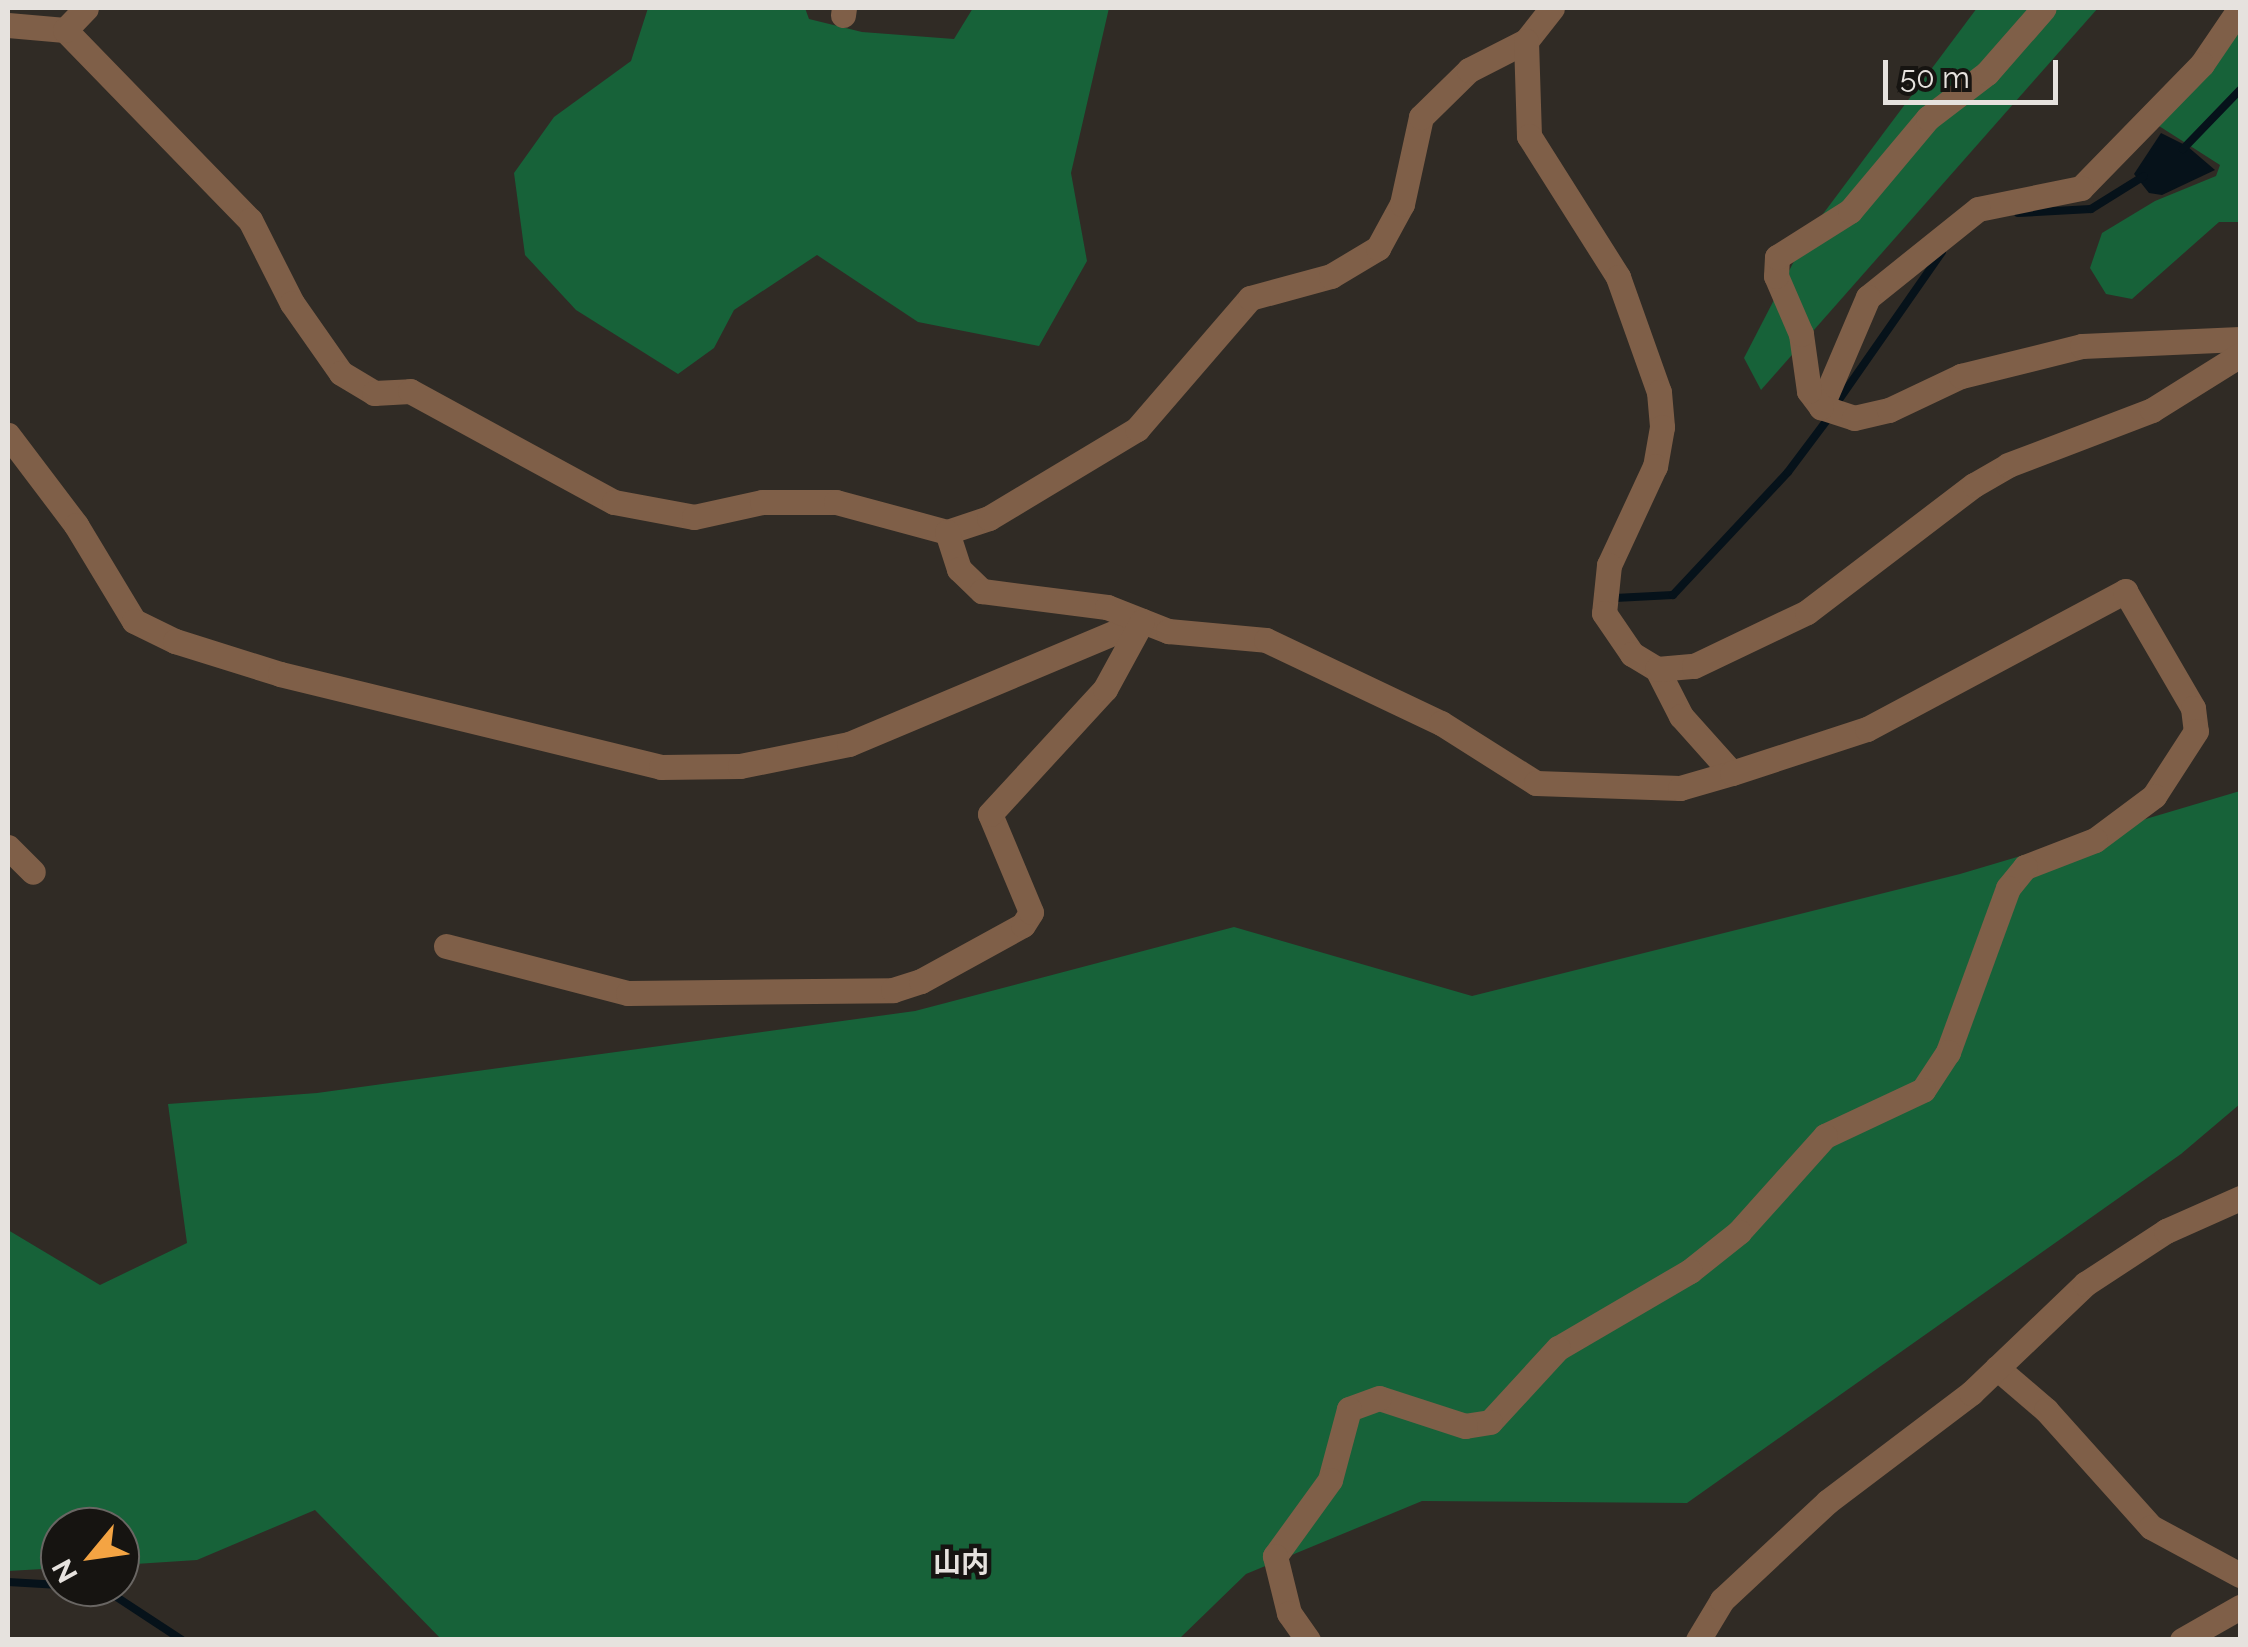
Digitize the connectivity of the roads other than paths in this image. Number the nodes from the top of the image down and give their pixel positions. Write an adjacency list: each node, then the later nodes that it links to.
1 (86, 8): 6 (street)
2 (1552, 8): 7 (street)
3 (2044, 8): 10 (street)
4 (2240, 8): 10 (street)
5 (8, 25): 6 (street)
6 (64, 30): 12 (street)
7 (1526, 41): 12 (street); 14 (street)
8 (2240, 340): 10 (street)
9 (2240, 356): 14 (street)
10 (1822, 408)
11 (8, 435): 13 (street)
12 (947, 532): 13 (street)
13 (1142, 621): 15 (street); 18 (street)
14 (1657, 669): 15 (street)
15 (1732, 773): 23 (street)
16 (8, 847): 17 (street)
17 (33, 872)
18 (446, 946)
19 (2240, 1198): 20 (street)
20 (1997, 1368): 21 (street); 24 (street)
21 (2240, 1575)
22 (2240, 1607): 25 (street)
23 (1308, 1640)
24 (1698, 1640)
25 (2182, 1640)

